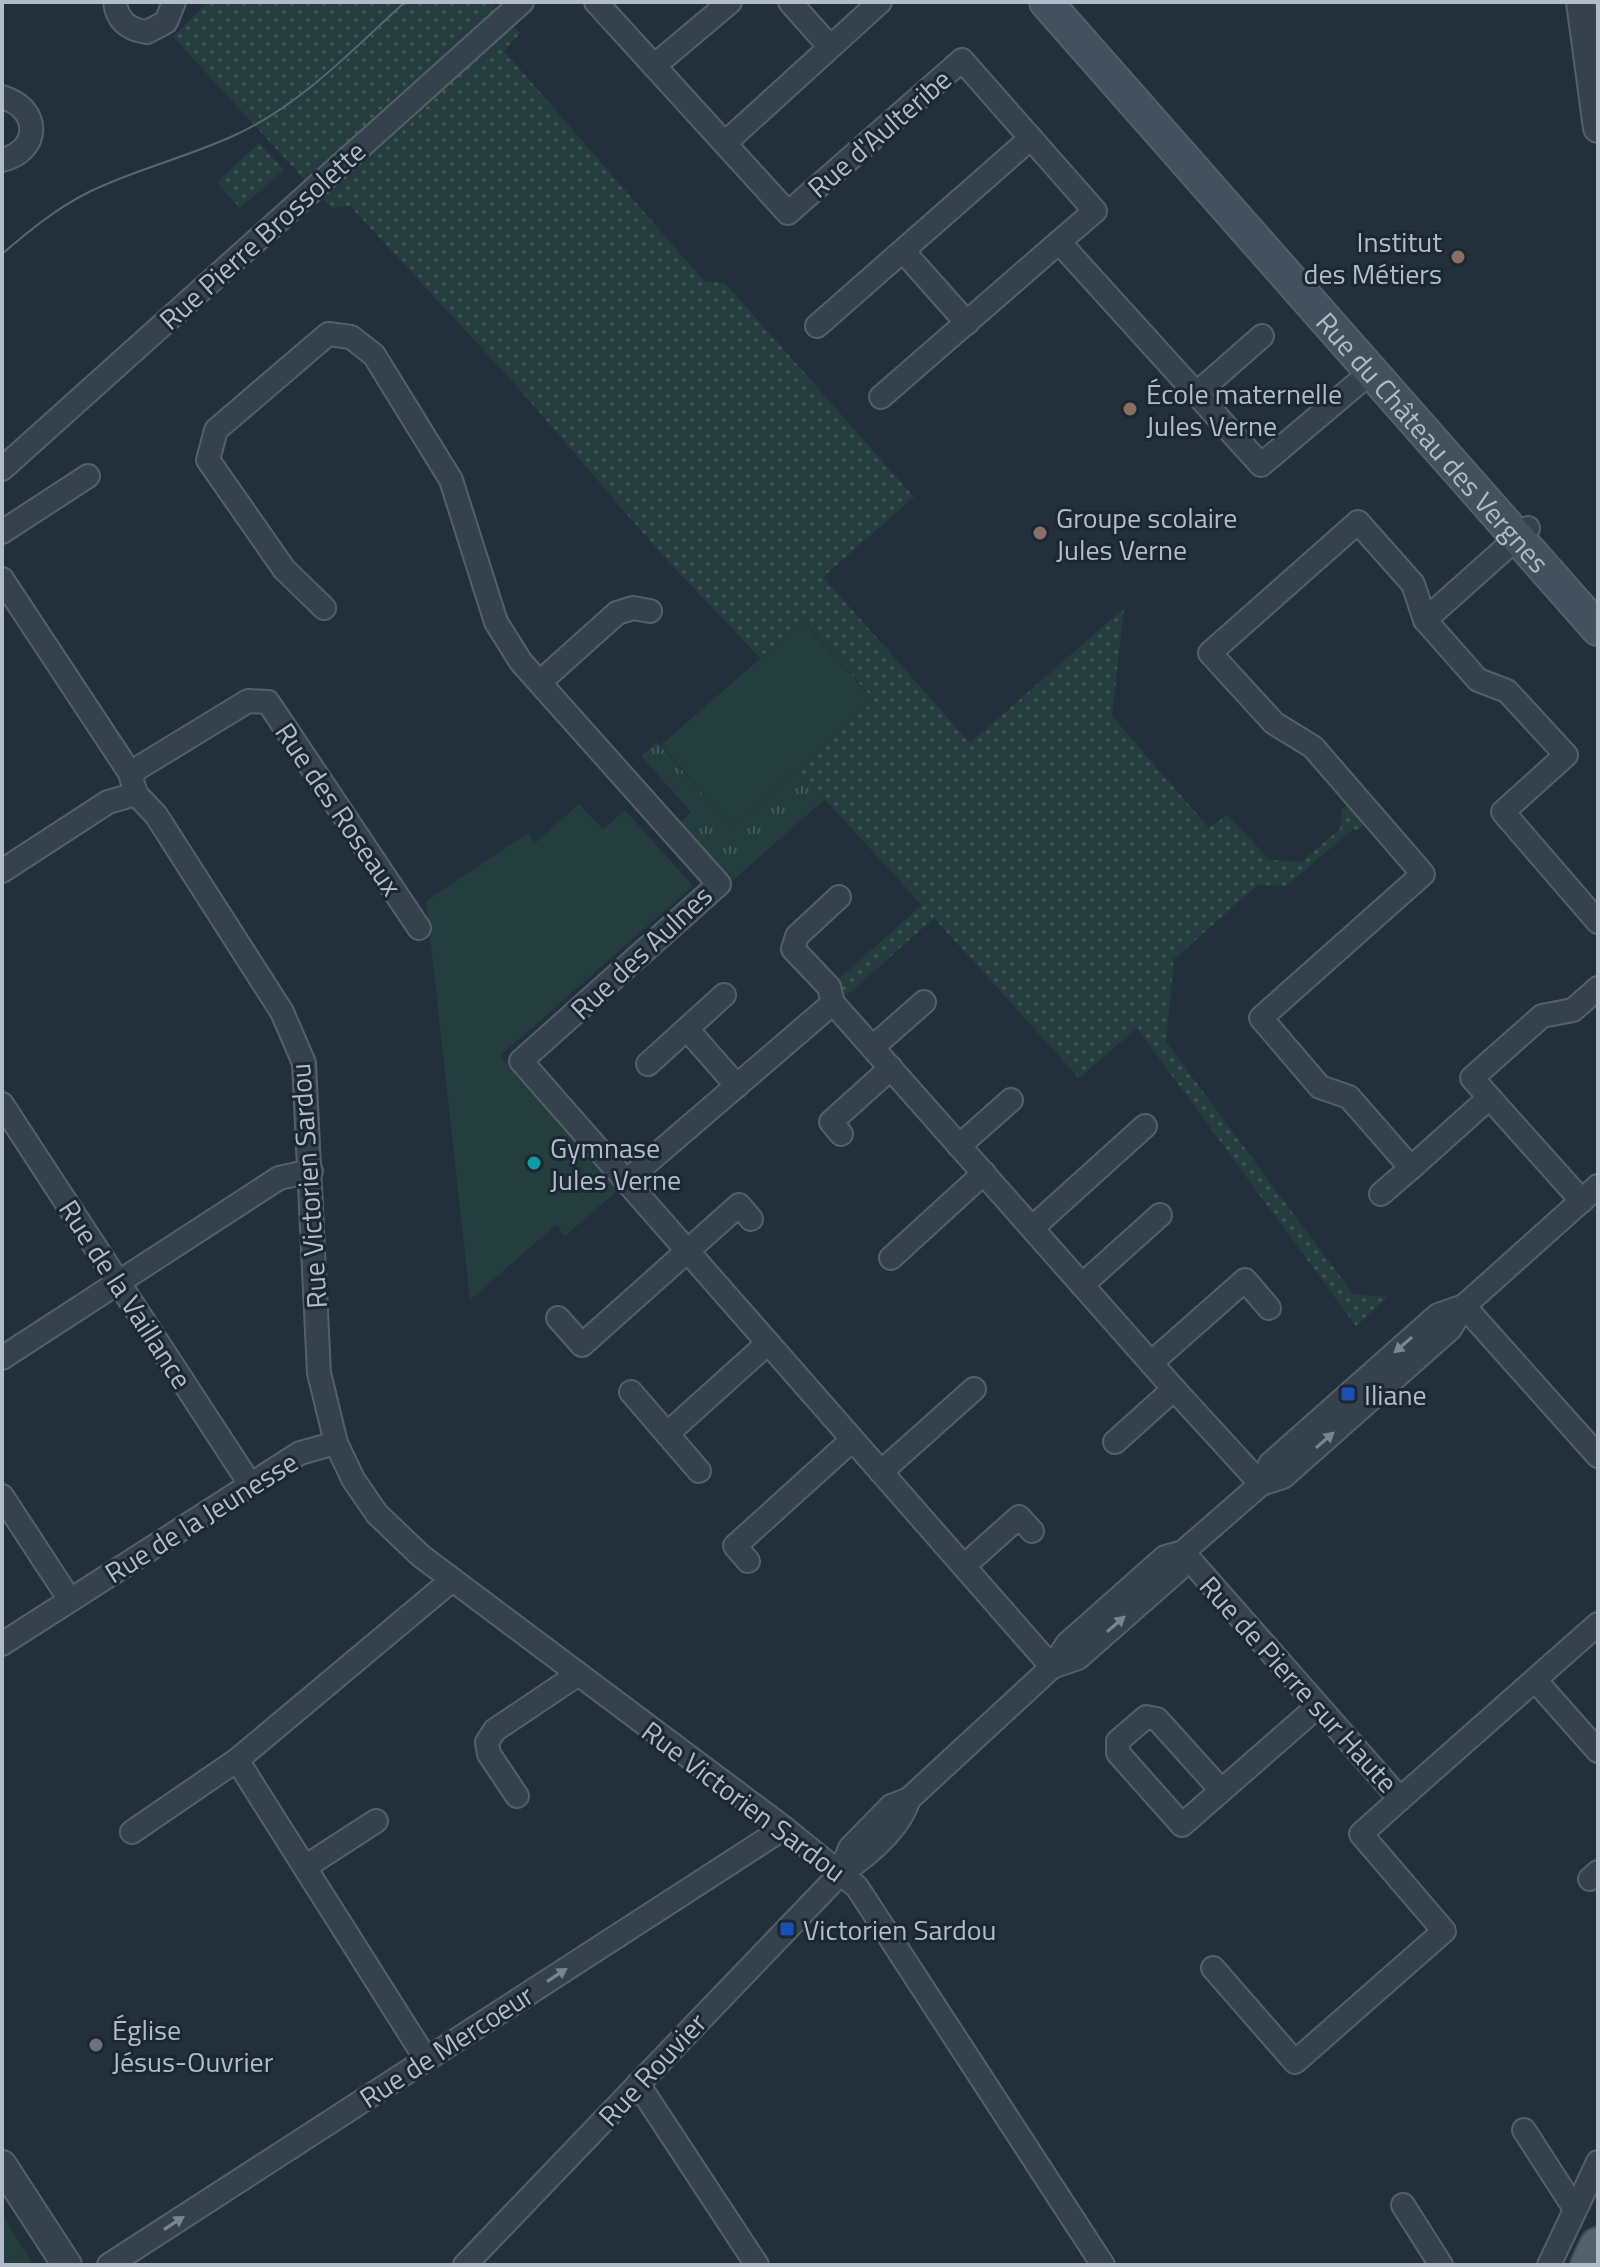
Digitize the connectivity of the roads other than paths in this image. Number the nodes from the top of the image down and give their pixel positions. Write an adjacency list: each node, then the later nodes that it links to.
1 (115, 2): 2 (street)
2 (174, 2)
3 (522, 2): 26 (street, Rue Pierre Brossolette)
4 (596, 2): 12 (street, Rue d'Aulteribe)
5 (730, 2): 12 (street)
6 (790, 2): 11 (street)
7 (880, 2): 11 (street)
8 (1046, 2): 23 (main road, Rue du Château des Vergnes)
9 (1065, 2): 29 (main road, Rue du Château des Vergnes)
10 (1581, 2): 14 (street)
11 (830, 47): 16 (street)
12 (654, 66): 16 (street, Rue d'Aulteribe)
13 (2, 97): 17 (street)
14 (1598, 128)
15 (1031, 138): 16 (street, Rue d'Aulteribe); 18 (street, Rue d'Aulteribe); 19 (street)
16 (725, 143)
17 (2, 160)
18 (1059, 242): 20 (street, Rue d'Aulteribe); 24 (street)
19 (903, 251): 20 (street); 21 (street)
20 (967, 323): 25 (street, Rue d'Aulteribe)
21 (817, 326)
22 (1262, 336): 24 (street)
23 (1372, 371): 24 (street); 29 (main road, Rue du Château des Vergnes)
24 (1196, 394)
25 (881, 397)
26 (2, 469)
27 (88, 476): 28 (street)
28 (2, 532)
29 (1523, 532): 31 (main road, Rue du Château des Vergnes); 34 (street); 35 (main road, Rue du Château des Vergnes)
30 (2, 579): 37 (street, Rue Victorien Sardou)
31 (1598, 605)
32 (324, 608): 36 (street, Rue des Aulnes)
33 (650, 611): 36 (street)
34 (1425, 620): 40 (street); 57 (street)
35 (1598, 629)
36 (540, 682): 60 (street, Rue des Aulnes)
37 (133, 784): 38 (street); 41 (street, Rue des Roseaux); 58 (street, Rue Victorien Sardou)
38 (2, 871)
39 (839, 897): 45 (street)
40 (1598, 922)
41 (419, 928)
42 (1598, 988): 51 (street)
43 (724, 995): 46 (street)
44 (924, 1002): 47 (street)
45 (833, 1003): 47 (street); 50 (street)
46 (687, 1029): 48 (street); 50 (street)
47 (873, 1047): 49 (street)
48 (648, 1064)
49 (891, 1068): 55 (street); 56 (street)
50 (737, 1086): 60 (street)
51 (1489, 1098): 57 (street); 62 (street)
52 (1011, 1100): 56 (street)
53 (2, 1104): 68 (street, Rue de la Vaillance)
54 (1145, 1126): 65 (street)
55 (841, 1134)
56 (959, 1146): 59 (street)
57 (1411, 1168): 61 (street)
58 (311, 1171): 68 (street); 82 (street, Rue Victorien Sardou)
59 (984, 1173): 65 (street); 67 (street)
60 (626, 1181): 66 (street)
61 (1381, 1194)
62 (1590, 1194): 70 (street)
63 (1160, 1215): 69 (street)
64 (751, 1219): 66 (street)
65 (1032, 1228): 69 (street)
66 (687, 1251): 72 (street); 73 (street)
67 (891, 1258)
68 (118, 1283): 74 (street); 86 (street, Rue de la Vaillance)
69 (1082, 1285): 75 (street)
70 (1464, 1306): 83 (street); 87 (street)
71 (1269, 1308): 75 (street)
72 (558, 1318)
73 (768, 1343): 79 (street); 80 (street)
74 (2, 1358)
75 (1151, 1363): 77 (street)
76 (974, 1389): 85 (street)
77 (1174, 1389): 81 (street); 87 (street)
78 (631, 1392): 79 (street)
79 (667, 1434): 84 (street)
80 (852, 1440): 85 (street); 91 (street)
81 (1115, 1442)
82 (336, 1443): 86 (street, Rue de la Jeunesse); 93 (street, Rue Victorien Sardou)
83 (1598, 1456)
84 (699, 1471)
85 (881, 1472): 92 (street)
86 (250, 1484): 94 (street, Rue de la Jeunesse)
87 (1261, 1484): 90 (street)
88 (2, 1496): 94 (street)
89 (1032, 1531): 92 (street)
90 (1183, 1552): 97 (street); 100 (street, Rue de Pierre sur Haute)
91 (748, 1561)
92 (964, 1566): 97 (street)
93 (452, 1580): 98 (street, Rue Victorien Sardou); 102 (street)
94 (70, 1600): 96 (street, Rue de la Jeunesse)
95 (1598, 1624): 99 (street, Rue de Pierre sur Haute)
96 (2, 1644)
97 (1052, 1667): 110 (street, Rue Rouvier)
98 (577, 1675): 104 (street); 107 (street, Rue Victorien Sardou)
99 (1535, 1680): 101 (street); 105 (street, Rue de Pierre sur Haute)
100 (1317, 1707): 103 (street); 105 (street, Rue de Pierre sur Haute)
101 (1598, 1751)
102 (237, 1760): 108 (street); 109 (street)
103 (1221, 1790): 103 (street)
104 (517, 1796)
105 (1400, 1799): 111 (street)
106 (376, 1821): 109 (street)
107 (784, 1828): 110 (street, Rue Victorien Sardou); 112 (street, Rue de Mercoeur, one-way to 107)
108 (132, 1832)
109 (305, 1867): 112 (street)
110 (840, 1874): 113 (street, Rue Rouvier); 124 (street, Rue Victorien Sardou)
111 (1213, 1968)
112 (426, 2059): 121 (street, Rue de Mercoeur, one-way to 112)
113 (638, 2084): 122 (street, Rue Rouvier); 123 (street)
114 (1524, 2130): 118 (street)
115 (1598, 2162): 118 (street)
116 (2, 2165): 120 (street)
117 (1403, 2205): 125 (street)
118 (1575, 2209): 126 (street)
119 (1598, 2246): 127 (main road)
120 (67, 2265)
121 (109, 2265)
122 (465, 2265)
123 (757, 2265)
124 (1103, 2265)
125 (1441, 2265)
126 (1549, 2265)
127 (1589, 2265)

